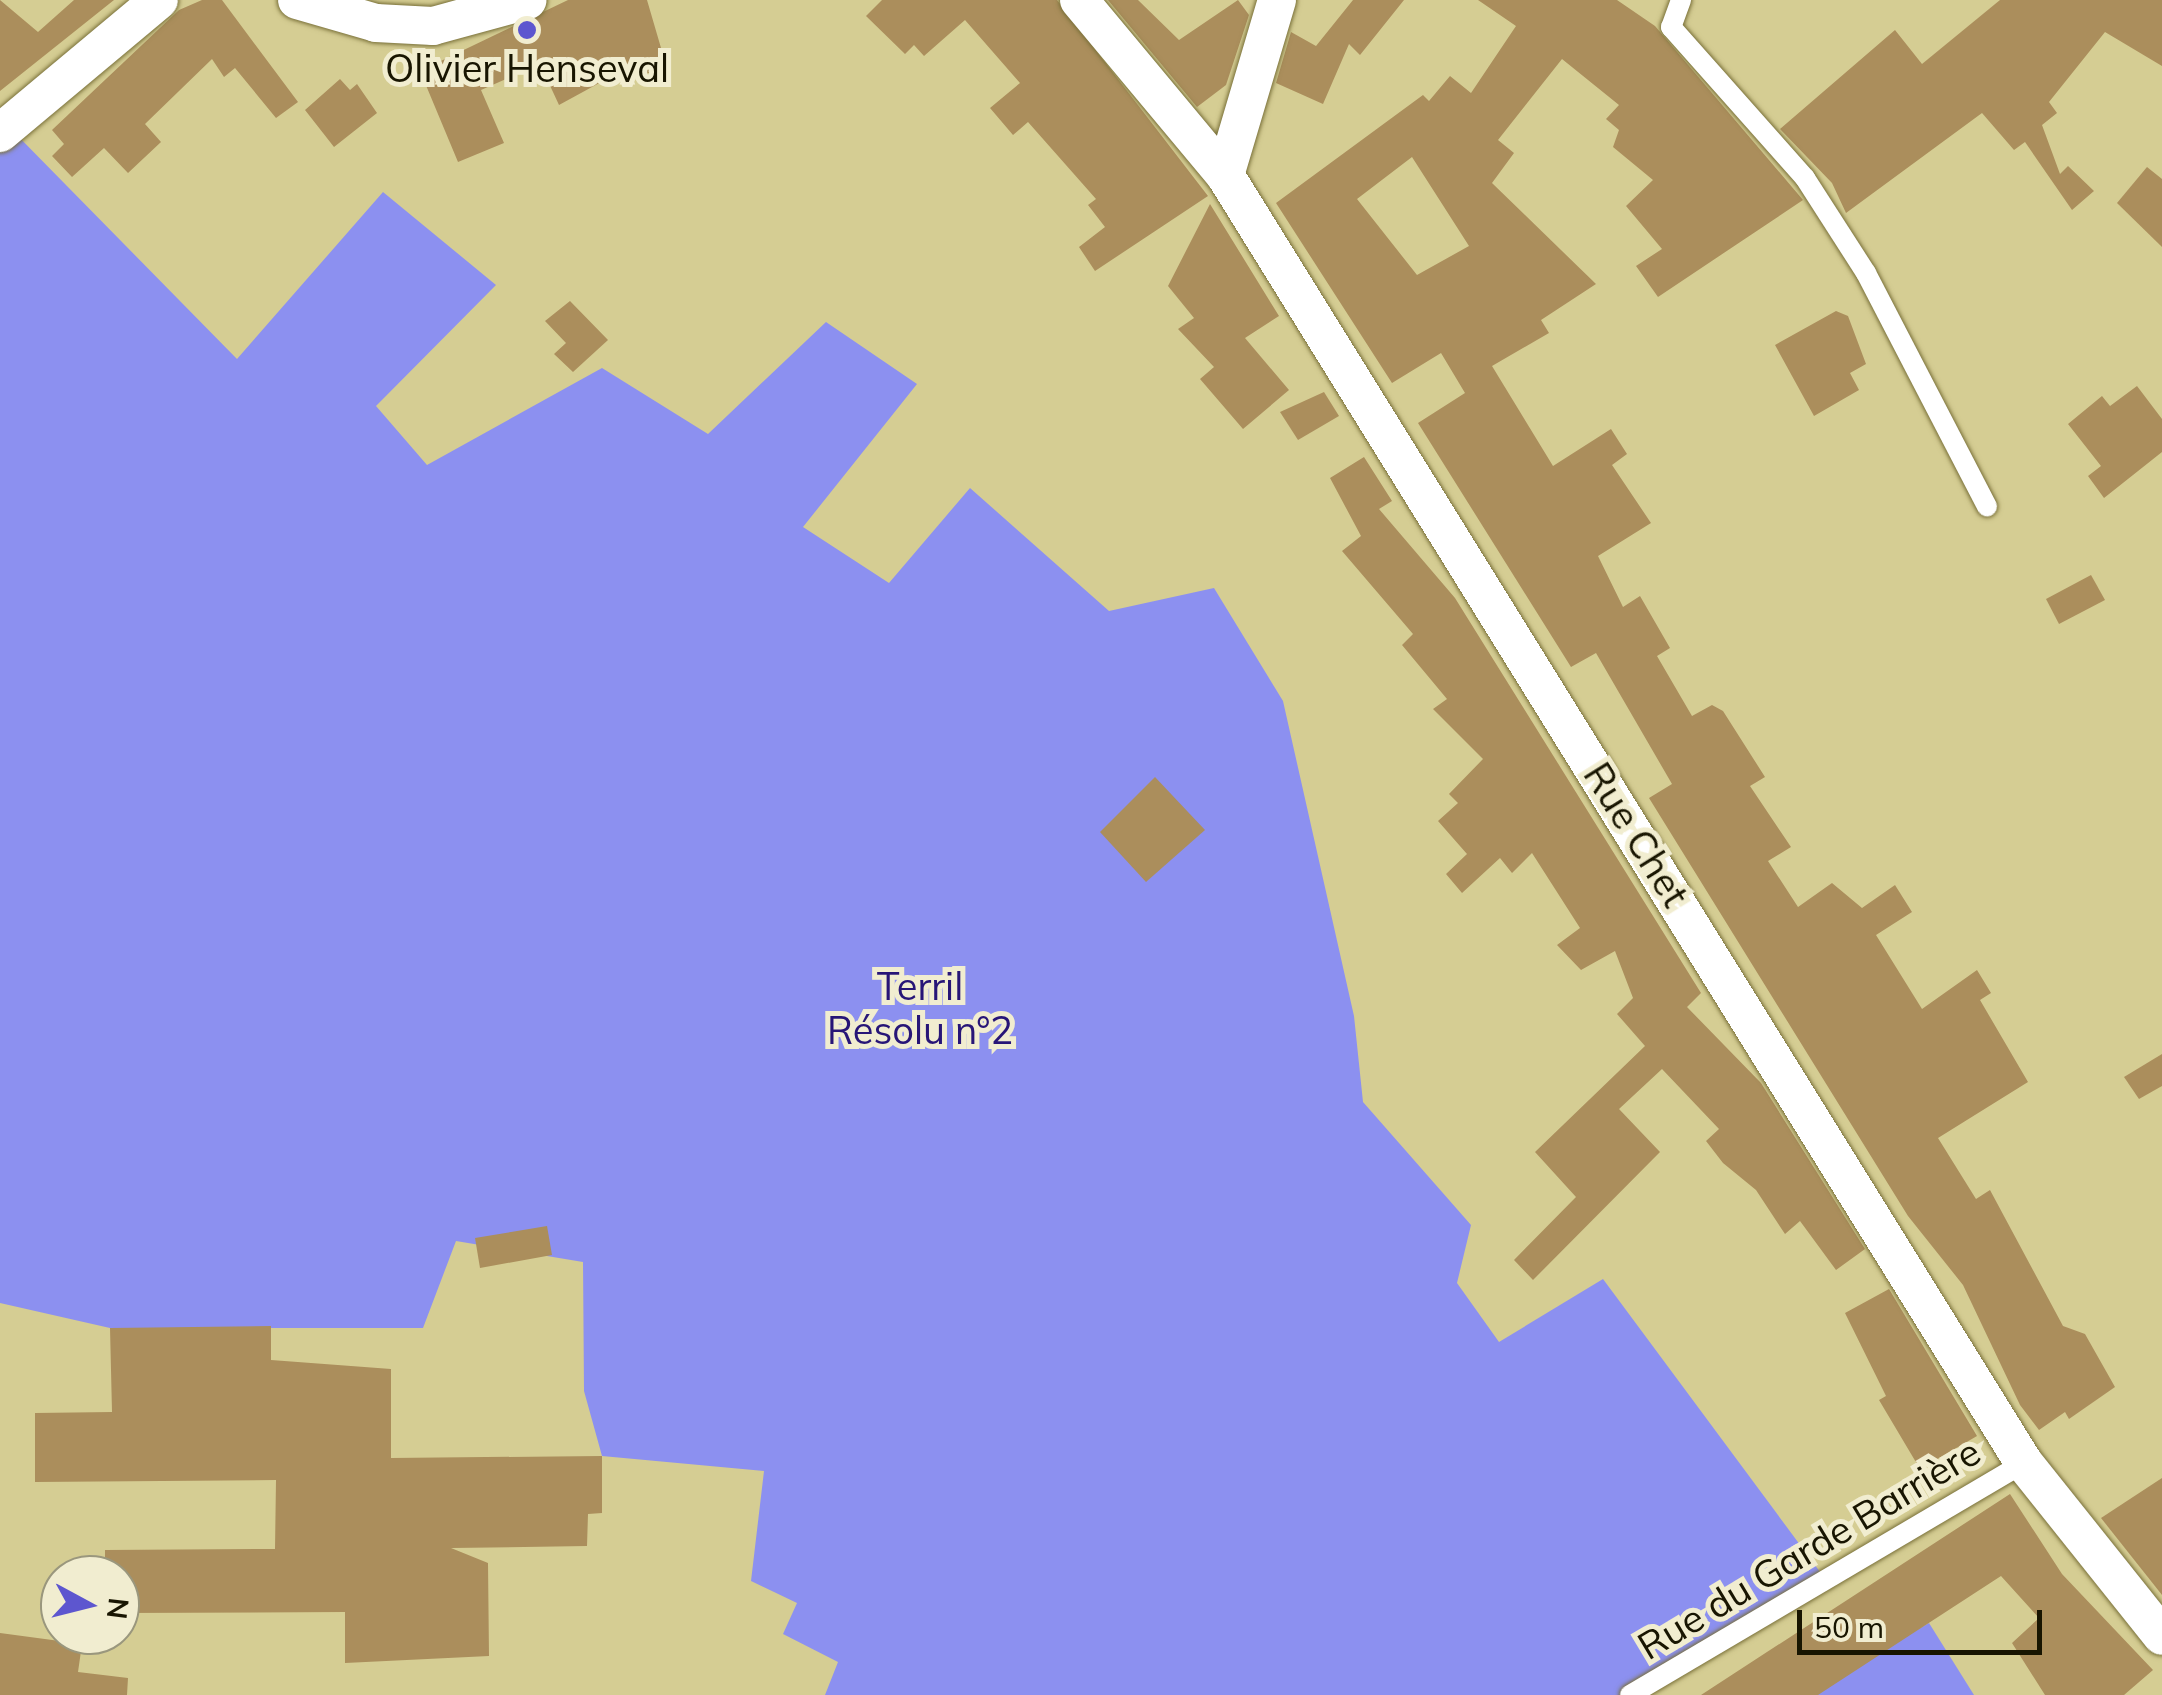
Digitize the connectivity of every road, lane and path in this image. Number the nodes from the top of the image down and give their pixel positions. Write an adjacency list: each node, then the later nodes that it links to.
1 (159, 0): 7 (street)
2 (297, 0): 3 (street)
3 (528, 0)
4 (1079, 0): 8 (street, Rue Chet)
5 (1277, 0): 8 (street)
6 (1681, 0): 9 (lane)
7 (0, 132)
8 (1225, 175): 10 (street, Rue Chet)
9 (1987, 506)
10 (2024, 1463): 11 (street, Rue Chet); 12 (lane, Rue du Garde Barrière)
11 (2162, 1636)
12 (1630, 1695)

